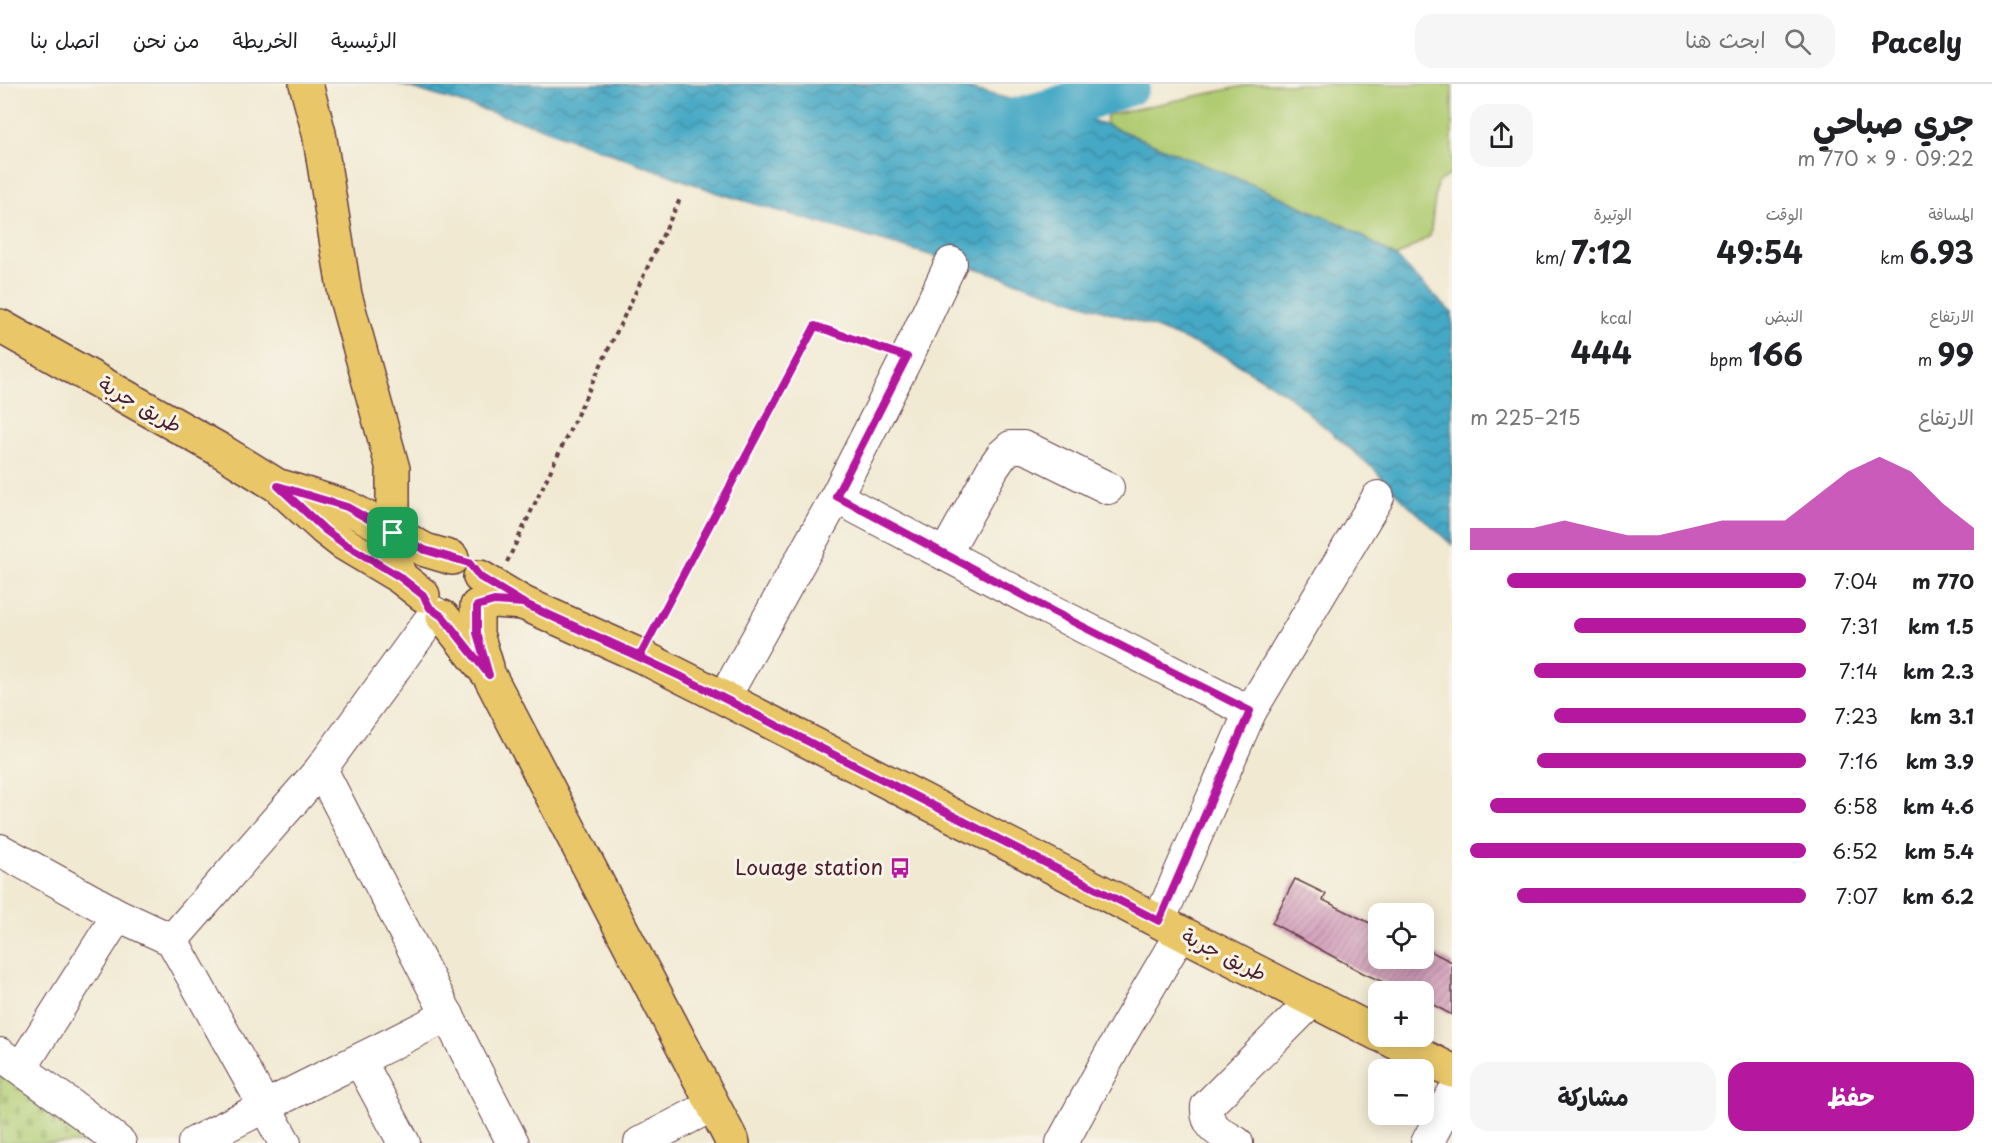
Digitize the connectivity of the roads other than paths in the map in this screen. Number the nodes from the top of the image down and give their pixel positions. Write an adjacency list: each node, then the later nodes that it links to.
1 (306, 84): 8 (main road)
2 (951, 263): 6 (street)
3 (0, 326): 4 (main road, طريق جربة)
4 (278, 486): 8 (main road, طريق جربة); 12 (main road, طريق جربة)
5 (1108, 488): 9 (street)
6 (836, 496): 9 (street); 14 (street)
7 (1378, 497): 15 (street)
8 (393, 533): 10 (main road, طريق جربة); 12 (main road)
9 (945, 554): 15 (street)
10 (452, 558): 11 (main road); 12 (main road)
11 (494, 593): 12 (main road); 13 (main road); 14 (main road, طريق جربة)
12 (425, 601): 13 (main road); 16 (street)
13 (489, 675): 29 (main road)
14 (724, 698): 19 (main road, طريق جربة)
15 (1250, 711): 19 (street)
16 (321, 769): 20 (street); 22 (street)
17 (0, 850): 18 (street)
18 (118, 915): 20 (street); 25 (street)
19 (1170, 927): 21 (main road, طريق جربة); 38 (street)
20 (172, 940): 30 (street)
21 (1312, 1000): 23 (main road, طريق جربة); 39 (street)
22 (447, 1015): 26 (street); 35 (street)
23 (1368, 1029)
24 (1405, 1047): 27 (main road)
25 (11, 1061): 31 (street)
26 (360, 1061): 30 (street); 34 (street)
27 (1452, 1071)
28 (1452, 1095): 40 (street)
29 (713, 1105): 36 (street); 37 (main road)
30 (265, 1106): 32 (street); 33 (street)
31 (120, 1143)
32 (194, 1143)
33 (285, 1143)
34 (404, 1143)
35 (513, 1143)
36 (640, 1143)
37 (733, 1143)
38 (1062, 1143)
39 (1237, 1143)
40 (1426, 1143)

